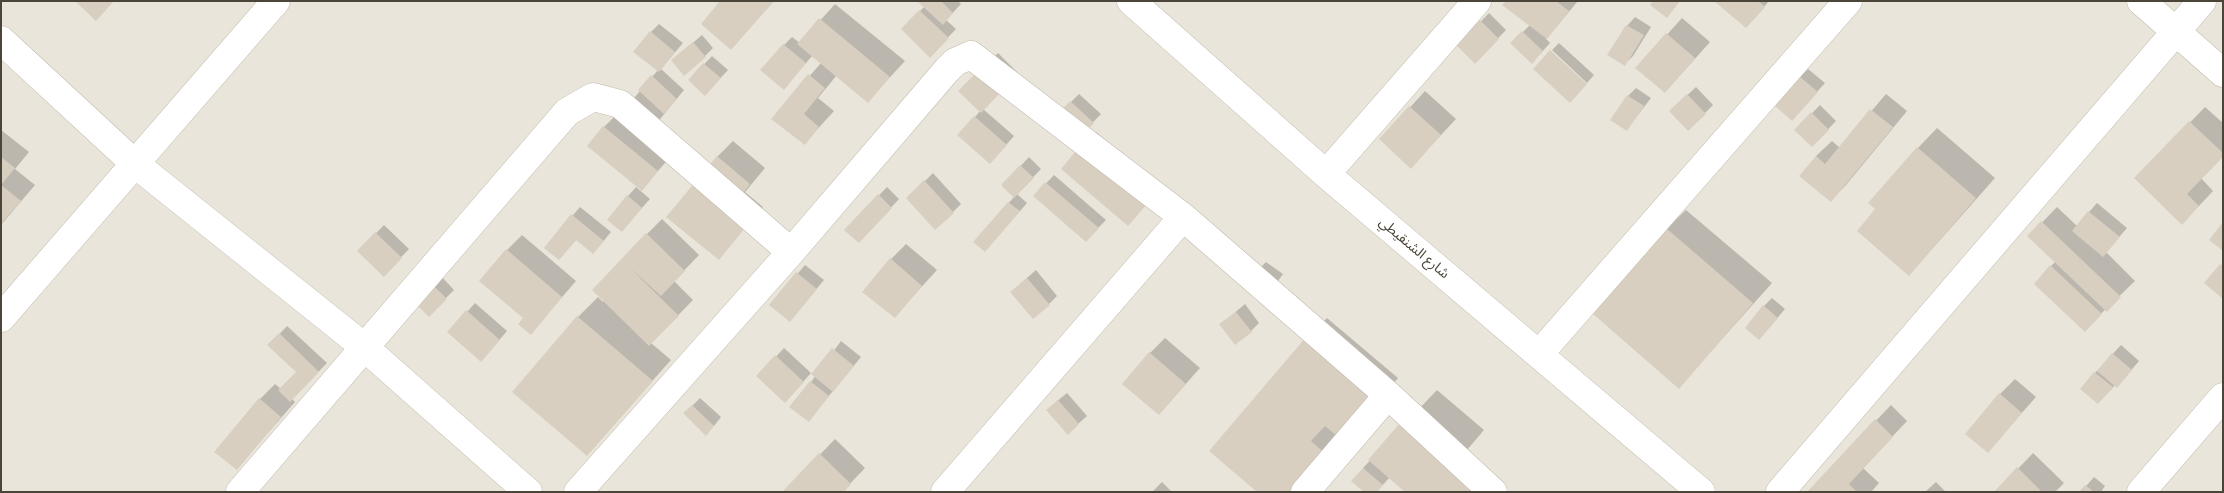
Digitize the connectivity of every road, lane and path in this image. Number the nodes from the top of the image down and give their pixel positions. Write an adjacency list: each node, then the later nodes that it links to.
1 (276, 1): 10 (street)
2 (1131, 1): 11 (street, شارع الشنقيطي)
3 (1477, 1): 11 (street)
4 (1848, 1): 16 (street)
5 (2142, 1): 7 (street)
6 (2202, 1): 7 (street)
7 (2176, 30): 9 (street); 26 (street)
8 (1, 40): 10 (street)
9 (2223, 73)
10 (134, 163): 14 (street); 15 (street)
11 (1326, 174): 16 (street, شارع الشنقيطي)
12 (1183, 217): 13 (street); 17 (street); 22 (street)
13 (791, 252): 15 (street); 21 (street)
14 (1, 318)
15 (363, 346): 19 (street); 20 (street)
16 (1540, 354): 25 (street, شارع الشنقيطي)
17 (1388, 395): 23 (street); 24 (street)
18 (2223, 397): 27 (street)
19 (240, 492)
20 (528, 492)
21 (578, 492)
22 (945, 492)
23 (1304, 492)
24 (1493, 492)
25 (1700, 492)
26 (1780, 492)
27 (2141, 492)

